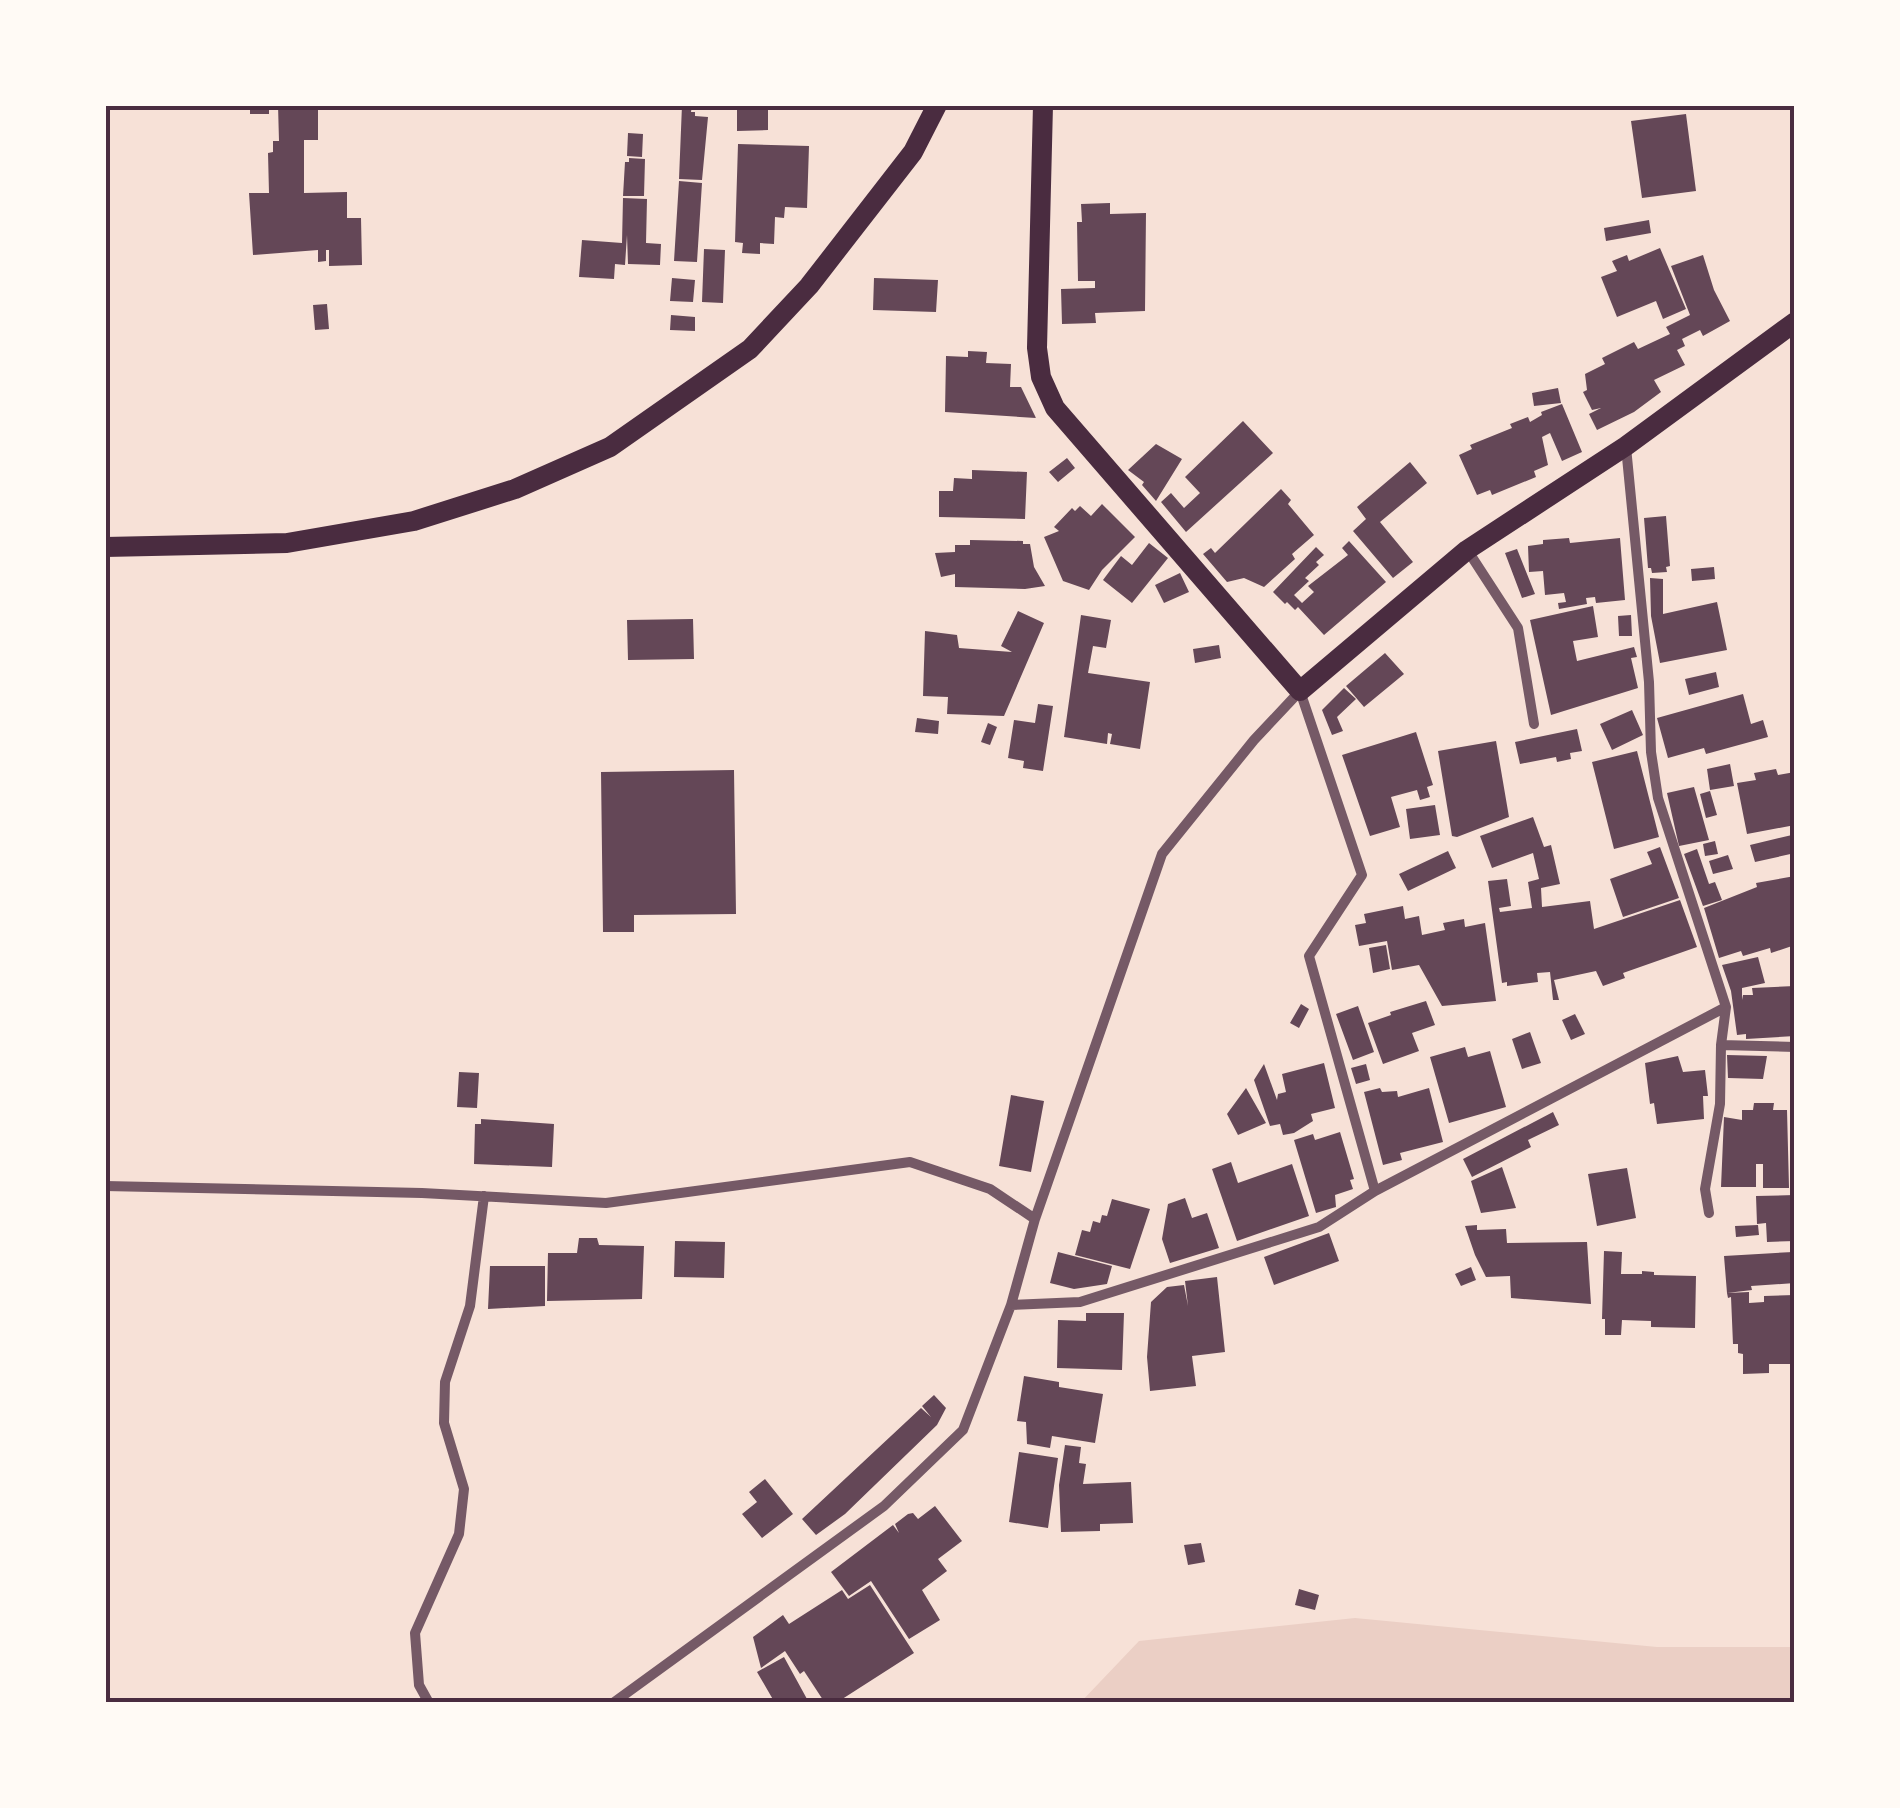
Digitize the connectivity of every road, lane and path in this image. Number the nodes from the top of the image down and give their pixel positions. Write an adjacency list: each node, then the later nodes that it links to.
1 (937, 105): 5 (main road)
2 (1043, 105): 7 (main road)
3 (1795, 322): 4 (main road)
4 (1626, 446): 6 (main road); 9 (street)
5 (105, 547)
6 (1467, 550): 7 (main road); 8 (street)
7 (1300, 691): 13 (street); 16 (street)
8 (1534, 724)
9 (1726, 1008): 10 (street); 13 (street)
10 (1720, 1045): 11 (street); 15 (street)
11 (1795, 1047)
12 (105, 1186): 14 (street)
13 (1375, 1191): 17 (street)
14 (484, 1196): 16 (street); 18 (street)
15 (1709, 1213)
16 (1035, 1219): 17 (street)
17 (1011, 1305): 19 (street)
18 (429, 1703)
19 (613, 1703)

